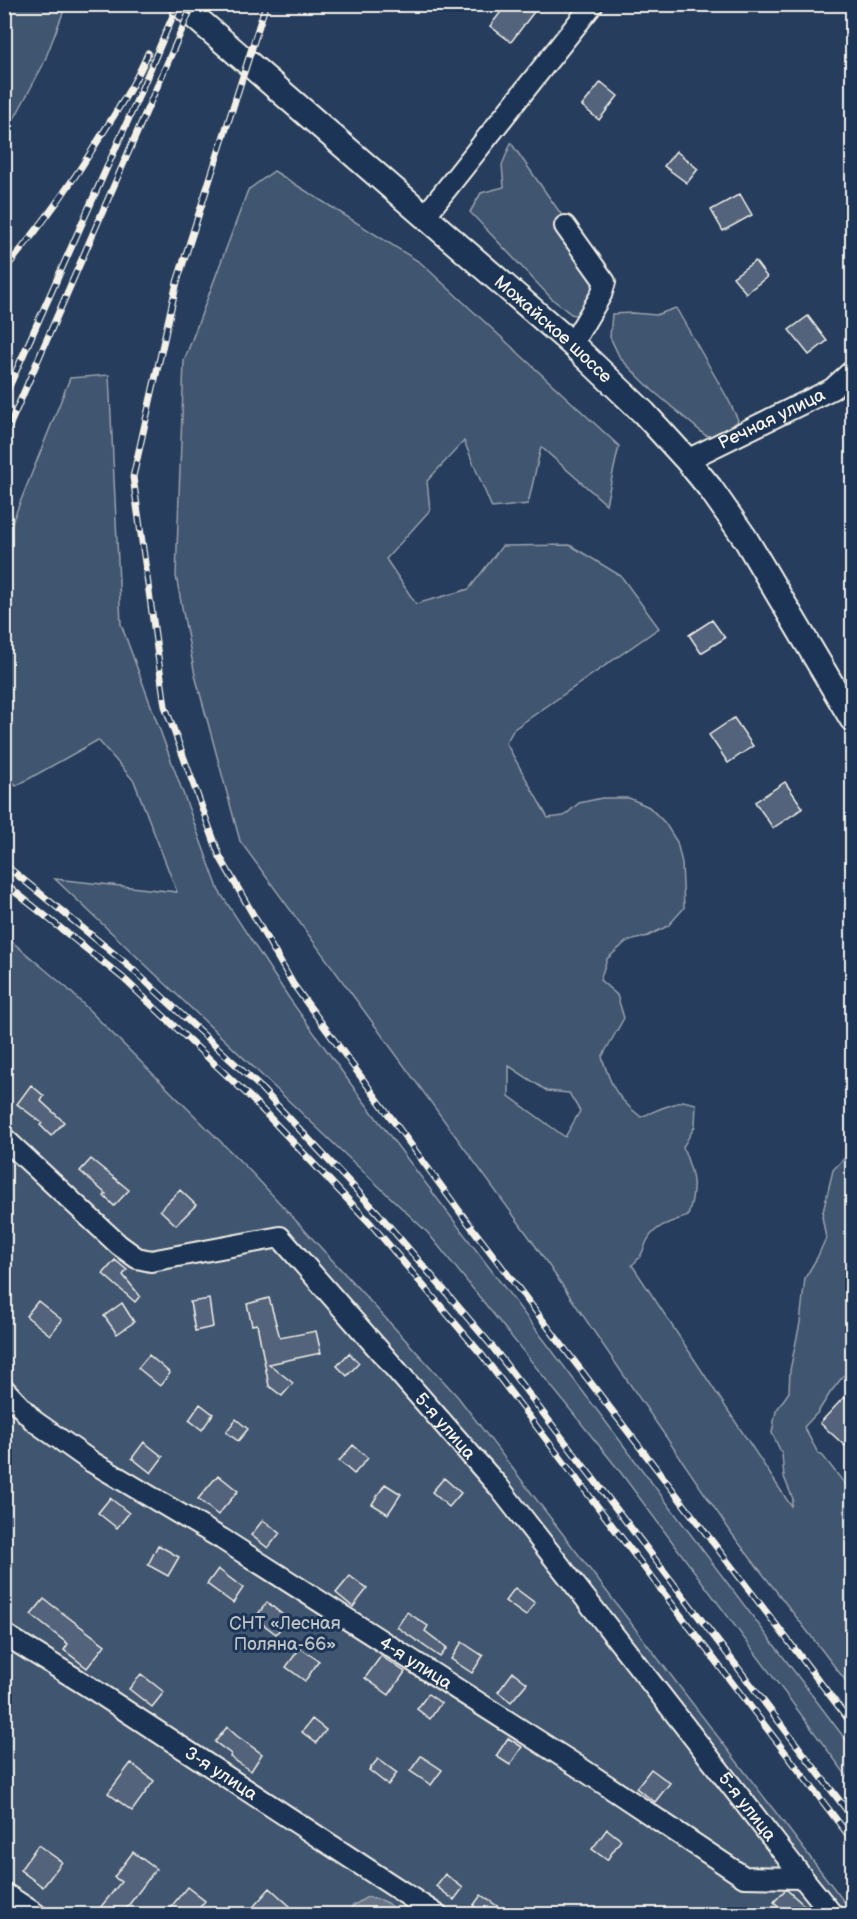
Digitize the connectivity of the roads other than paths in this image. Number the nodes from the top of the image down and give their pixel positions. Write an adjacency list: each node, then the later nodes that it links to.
1 (180, 4): 3 (main road, Можайское шоссе)
2 (593, 4): 3 (street)
3 (425, 216): 5 (main road, Можайское шоссе)
4 (565, 226): 5 (street)
5 (572, 344): 7 (main road, Можайское шоссе)
6 (852, 371): 7 (street, Речная улица)
7 (687, 460): 8 (main road, Можайское шоссе)
8 (852, 719)
9 (4, 1138): 12 (street, 5-я улица)
10 (4, 1389): 12 (street, 4-я улица)
11 (4, 1634): 15 (street, 3-я улица)
12 (803, 1878): 16 (street)
13 (4, 1893): 14 (street)
14 (36, 1914)
15 (436, 1914)
16 (832, 1914)

